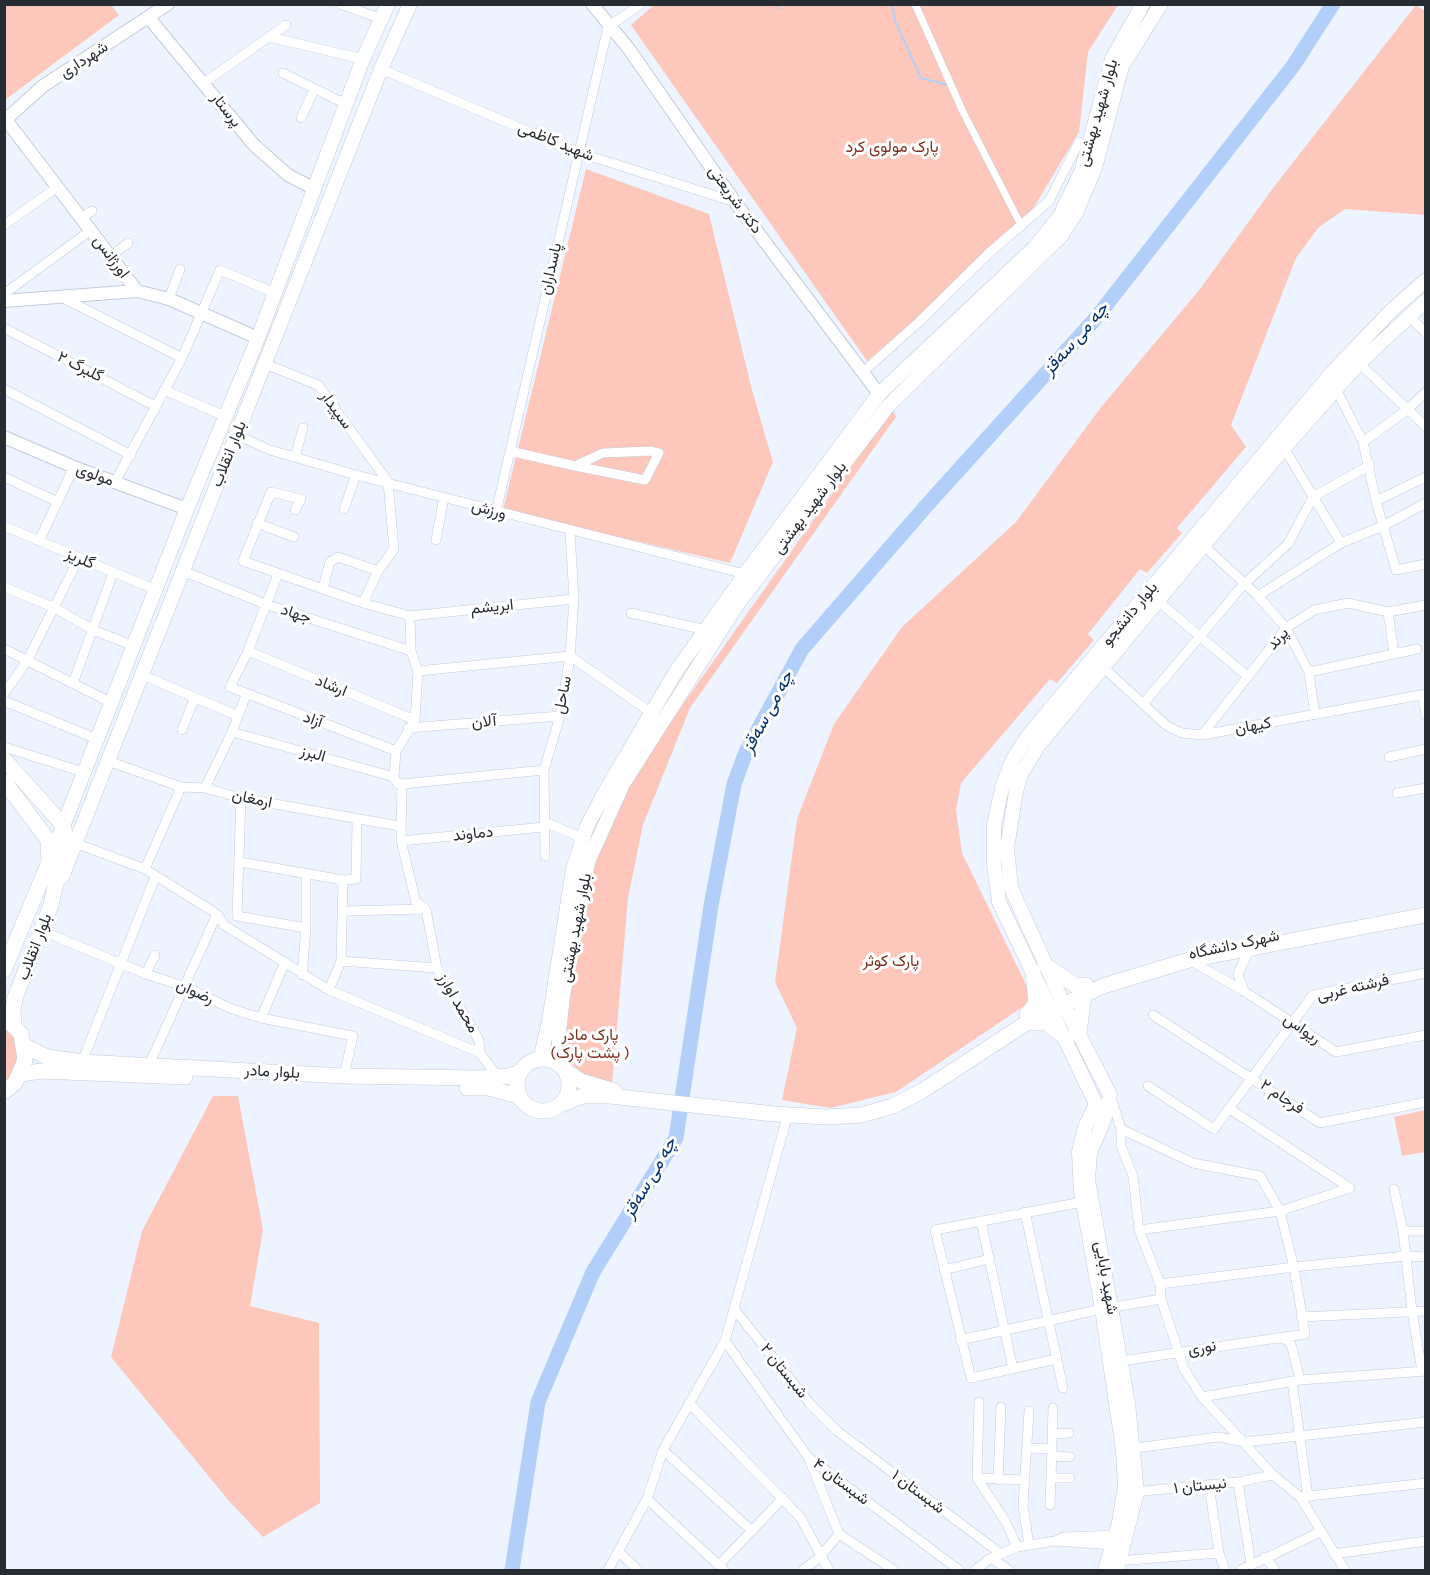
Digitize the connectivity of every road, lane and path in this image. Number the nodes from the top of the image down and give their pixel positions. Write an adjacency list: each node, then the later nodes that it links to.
1 (168, 4): 10 (street, شهرداری)
2 (340, 4): 11 (street)
3 (388, 4): 11 (main road, بلوار انقلاب)
4 (410, 4): 16 (main road, بلوار انقلاب)
5 (592, 4): 13 (street, دکتر شریعتی)
6 (641, 4): 13 (street)
7 (915, 4): 32 (street)
8 (1143, 4): 58 (main road, بلوار شهید بهشتی)
9 (1161, 4): 60 (main road, بلوار شهید بهشتی)
10 (149, 18): 18 (street, پرستار); 22 (street, شهرداری)
11 (382, 19): 15 (main road, بلوار انقلاب)
12 (286, 25): 14 (street)
13 (608, 27): 24 (street, پاسداران); 27 (street, دکتر شریعتی)
14 (269, 38): 15 (street); 18 (street)
15 (363, 59): 20 (main road, بلوار انقلاب)
16 (381, 69): 24 (street, شهید کاظمی); 28 (main road, بلوار انقلاب)
17 (282, 73): 19 (street)
18 (204, 82): 26 (street, پرستار)
19 (314, 90): 20 (street); 21 (street)
20 (346, 104): 26 (main road, بلوار انقلاب)
21 (301, 118)
22 (5, 120): 25 (street, اورژانس)
23 (1079, 142): 32 (street)
24 (578, 152): 27 (street, شهید کاظمی); 69 (street, پاسداران)
25 (56, 188): 30 (street, اورژانس); 31 (street)
26 (315, 189): 28 (main road); 39 (main road, بلوار انقلاب)
27 (735, 202): 53 (street, دکتر شریعتی)
28 (326, 209): 52 (main road, بلوار انقلاب)
29 (92, 211): 30 (street)
30 (81, 218): 33 (street, اورژانس)
31 (4, 225)
32 (1022, 227): 53 (street)
33 (91, 230): 35 (street, اورژانس); 40 (street)
34 (128, 243): 35 (street)
35 (111, 256): 38 (street, اورژانس)
36 (180, 269): 42 (street)
37 (1425, 280): 54 (main road, بلوار دانشجو)
38 (137, 291): 41 (street); 42 (street, اورژانس)
39 (275, 293): 45 (street); 49 (main road, بلوار انقلاب)
40 (4, 294)
41 (61, 297): 44 (street); 50 (street)
42 (169, 299): 45 (street, اورژانس)
43 (1425, 300): 46 (main road, بلوار دانشجو)
44 (4, 301)
45 (201, 313): 49 (street, اورژانس); 50 (street)
46 (1409, 316): 48 (street); 51 (main road, بلوار دانشجو)
47 (4, 328): 59 (street, گلبرگ ۲)
48 (1425, 333)
49 (258, 338): 62 (main road, بلوار انقلاب)
50 (182, 358): 56 (street)
51 (1359, 363): 54 (main road, بلوار دانشجو); 61 (street)
52 (265, 364): 65 (main road, بلوار انقلاب); 79 (street, سپیدار)
53 (862, 373): 58 (street, دکتر شریعتی)
54 (1338, 380): 67 (street); 68 (main road, بلوار دانشجو); 191 (main road, بلوار دانشجو)
55 (4, 389): 70 (street)
56 (164, 390): 59 (street); 62 (street)
57 (1425, 392): 61 (street)
58 (879, 394): 60 (main road); 104 (main road, بلوار شهید بهشتی)
59 (155, 406): 70 (street)
60 (888, 406): 229 (main road, بلوار شهید بهشتی)
61 (1407, 410): 63 (street); 67 (street)
62 (227, 417): 85 (main road, بلوار انقلاب)
63 (1425, 427)
64 (303, 428): 71 (street)
65 (237, 435): 71 (street, ورزش); 100 (main road, بلوار انقلاب)
66 (4, 437): 74 (street, مولوی)
67 (1363, 442): 72 (street)
68 (1284, 448): 81 (street); 97 (main road, بلوار دانشجو)
69 (510, 451): 73 (street); 88 (street, پاسداران)
70 (131, 455): 78 (street)
71 (295, 457): 75 (street, ورزش)
72 (1370, 465): 81 (street); 82 (street)
73 (575, 466): 73 (street)
74 (74, 467): 78 (street, مولوی); 83 (street)
75 (356, 475): 79 (street, ورزش); 86 (street)
76 (4, 477): 83 (street)
77 (1425, 477): 82 (street)
78 (115, 482): 85 (street, مولوی)
79 (388, 482): 80 (street, ورزش); 101 (street)
80 (444, 497): 88 (street, ورزش); 94 (street)
81 (1313, 497): 96 (street); 105 (street)
82 (1376, 501): 91 (street)
83 (58, 502): 95 (street)
84 (1425, 503): 91 (street)
85 (187, 509): 108 (main road, بلوار انقلاب)
86 (344, 509)
87 (295, 510): 89 (street)
88 (496, 512): 92 (street, ورزش)
89 (257, 523): 93 (street); 103 (street)
90 (4, 526): 95 (street, گلریز)
91 (1383, 526): 96 (street); 99 (street)
92 (570, 532): 104 (street, ورزش); 110 (street, ساحل)
93 (294, 537)
94 (436, 540)
95 (39, 541): 98 (street, گلریز)
96 (1341, 543): 109 (street)
97 (1203, 546): 105 (street); 111 (main road, بلوار دانشجو)
98 (79, 558): 102 (street, گلریز); 115 (street)
99 (1425, 564)
100 (183, 571): 113 (street, جهاد); 123 (main road, بلوار انقلاب)
101 (378, 572): 107 (street); 112 (street)
102 (113, 573): 108 (street, گلریز); 121 (street)
103 (278, 574): 107 (street); 113 (street)
104 (745, 574): 122 (main road, بلوار شهید بهشتی)
105 (1244, 584): 109 (street); 124 (street)
106 (4, 587): 115 (street)
107 (323, 588): 112 (street)
108 (156, 590): 117 (main road, بلوار انقلاب)
109 (1258, 596): 120 (street)
110 (574, 599): 119 (street, ابریشم); 131 (street, ساحل)
111 (1158, 601): 124 (street); 133 (main road, بلوار دانشجو)
112 (363, 603): 119 (street)
113 (265, 604): 128 (street); 129 (street, جهاد)
114 (1425, 605): 116 (street)
115 (55, 608): 121 (street); 132 (street)
116 (1388, 612): 120 (street, پرند); 130 (street)
117 (147, 613): 123 (main road); 125 (main road, بلوار انقلاب)
118 (631, 613): 122 (street)
119 (410, 616): 129 (street)
120 (1286, 628): 135 (street); 137 (street, پرند)
121 (93, 630): 125 (street); 138 (street)
122 (706, 630): 146 (main road, بلوار شهید بهشتی)
123 (159, 632): 136 (main road, بلوار انقلاب)
124 (1200, 639): 137 (street); 145 (street)
125 (134, 646): 144 (main road, بلوار انقلاب)
126 (4, 649): 132 (street)
127 (1417, 649): 130 (street)
128 (248, 651): 140 (street, آزاد); 151 (street, ارشاد)
129 (411, 651): 134 (street)
130 (1394, 654): 135 (street)
131 (570, 656): 134 (street); 146 (street); 150 (street, ساحل)
132 (28, 659): 138 (street); 139 (street)
133 (1104, 668): 145 (street, کیهان); 190 (main road, بلوار دانشجو)
134 (418, 671): 151 (street)
135 (1309, 672): 149 (street)
136 (142, 675): 142 (street); 162 (main road, بلوار انقلاب)
137 (1246, 675): 155 (street, پرند)
138 (73, 683): 144 (street)
139 (4, 694)
140 (246, 695): 148 (street); 159 (street, آزاد)
141 (1424, 695): 147 (street); 149 (street, کیهان)
142 (194, 699): 148 (street); 153 (street)
143 (4, 701): 156 (street)
144 (112, 703): 156 (main road, بلوار انقلاب)
145 (1143, 704): 155 (street, کیهان)
146 (653, 714): 180 (main road, بلوار شهید بهشتی)
147 (1425, 714)
148 (236, 715): 154 (street)
149 (1315, 715): 155 (street, کیهان)
150 (560, 716): 152 (street, آلان); 163 (street, ساحل)
151 (415, 720): 152 (street)
152 (408, 728): 159 (street)
153 (182, 730)
154 (232, 732): 165 (street, البرز); 169 (street)
155 (1202, 735)
156 (97, 740): 164 (main road, بلوار انقلاب)
157 (4, 747): 164 (street)
158 (1425, 749): 160 (street)
159 (396, 751): 165 (street)
160 (1389, 757)
161 (4, 759): 174 (main road)
162 (108, 761): 168 (street, ارمغان); 182 (main road, بلوار انقلاب)
163 (544, 770): 167 (street); 177 (street, ساحل)
164 (83, 772): 172 (main road, بلوار انقلاب)
165 (394, 777): 167 (street)
166 (4, 781): 176 (main road)
167 (402, 784): 179 (street, محمد اوارز)
168 (181, 787): 169 (street, ارمغان); 186 (street)
169 (205, 788): 173 (street, ارمغان)
170 (1425, 788): 171 (street)
171 (1397, 793)
172 (73, 798): 174 (main road); 178 (main road, بلوار انقلاب)
173 (241, 798): 175 (street, ارمغان); 185 (street)
174 (44, 806): 176 (main road); 178 (main road)
175 (357, 820): 179 (street, ارمغان); 189 (street)
176 (36, 822): 184 (main road)
177 (545, 824): 180 (street); 181 (street, دماوند); 183 (street, ساحل)
178 (63, 825): 184 (main road, بلوار انقلاب); 192 (main road, بلوار انقلاب)
179 (399, 826): 181 (street, محمد اوارز)
180 (582, 838): 226 (main road, بلوار شهید بهشتی)
181 (401, 841): 194 (street, محمد اوارز)
182 (75, 843): 186 (street); 192 (main road, بلوار انقلاب)
183 (545, 856)
184 (49, 862): 208 (main road, بلوار انقلاب)
185 (240, 862): 187 (street); 198 (street)
186 (145, 869): 188 (street)
187 (306, 873): 189 (street); 198 (street)
188 (155, 877): 196 (street); 205 (street)
189 (343, 880): 195 (street)
190 (1011, 888): 191 (main road); 207 (main road, بلوار دانشجو)
191 (997, 890): 207 (main road, بلوار دانشجو)
192 (51, 904): 199 (main road, بلوار انقلاب)
193 (1425, 908): 214 (main road, شهرک دانشگاه)
194 (426, 909): 195 (street); 206 (street, محمد اوارز)
195 (344, 911): 203 (street)
196 (217, 914): 204 (street); 212 (street)
197 (1425, 915): 200 (main road)
198 (306, 928): 211 (street)
199 (42, 931): 205 (street, رضوان); 220 (main road, بلوار انقلاب)
200 (1250, 948): 202 (main road); 215 (street)
201 (155, 955): 210 (street)
202 (1189, 960): 214 (main road); 215 (street, ریواس)
203 (341, 961): 206 (street); 213 (street)
204 (285, 962): 211 (street); 218 (street)
205 (120, 963): 210 (street, رضوان); 227 (street)
206 (437, 968): 225 (street, محمد اوارز)
207 (1040, 969): 214 (main road); 216 (main road, بلوار دانشجو); 219 (main road)
208 (4, 970)
209 (1425, 973): 221 (street, فرشته غربی)
210 (146, 974): 212 (street, رضوان)
211 (302, 975): 213 (street)
212 (183, 986): 218 (street, رضوان); 228 (street)
213 (329, 990): 225 (street)
214 (1085, 990): 216 (main road); 223 (main road)
215 (1244, 991): 221 (street, ریواس)
216 (1056, 1003): 219 (main road); 223 (main road, شهید بابایی)
217 (1153, 1015): 233 (street, فرجام ۲)
218 (261, 1018): 232 (street, رضوان)
219 (1027, 1018): 223 (main road); 243 (main road)
220 (9, 1020): 224 (main road)
221 (1294, 1023): 222 (street, ریواس); 233 (street, فرشته غربی)
222 (1425, 1035)
223 (1073, 1036): 238 (main road, شهید بابایی); 246 (main road, شهید بابایی)
224 (25, 1046): 227 (main road, بلوار مادر); 231 (main road)
225 (480, 1053): 234 (street)
226 (538, 1060): 229 (main road); 230 (main road)
227 (82, 1062): 228 (main road, بلوار مادر)
228 (149, 1065): 232 (main road, بلوار مادر)
229 (561, 1067): 237 (main road); 241 (main road)
230 (521, 1071): 234 (main road, بلوار مادر); 239 (main road)
231 (21, 1074): 236 (main road); 239 (main road, بلوار مادر)
232 (344, 1076): 234 (main road, بلوار مادر)
233 (1251, 1076): 240 (street, فرجام ۲); 242 (street, فرشته غربی)
234 (498, 1077)
235 (1148, 1086): 242 (street, فرشته غربی)
236 (4, 1092)
237 (616, 1094): 241 (main road); 243 (main road)
238 (1110, 1095): 244 (street); 260 (main road, شهید بابایی)
239 (519, 1096): 241 (main road)
240 (1425, 1102)
241 (560, 1105)
242 (1230, 1109): 247 (street)
243 (779, 1112): 261 (street)
244 (1121, 1129): 247 (street); 250 (street)
245 (1394, 1189): 251 (street)
246 (1082, 1203): 248 (street); 260 (main road, شهید بابایی)
247 (1280, 1210): 250 (street); 256 (street)
248 (1025, 1212): 249 (street); 265 (street)
249 (981, 1221): 257 (street); 266 (street)
250 (1139, 1230): 258 (street)
251 (1404, 1231): 252 (street); 253 (street)
252 (1425, 1231)
253 (1407, 1256): 254 (street); 256 (street); 262 (street)
254 (1425, 1257)
255 (985, 1260): 257 (street)
256 (1294, 1267): 258 (street); 264 (street)
257 (944, 1270): 268 (street)
258 (1160, 1284): 259 (street)
259 (1161, 1299): 260 (street); 270 (street)
260 (1107, 1308): 265 (street); 272 (main road, شهید بابایی); 290 (main road, شهید بابایی)
261 (734, 1309): 269 (street); 284 (street, شبستان ۲)
262 (1412, 1311): 263 (street); 264 (street); 274 (street)
263 (1425, 1311)
264 (1301, 1317): 267 (street)
265 (1048, 1321): 266 (street); 271 (street)
266 (1004, 1330): 268 (street); 273 (street)
267 (1280, 1337): 270 (street, نوری); 275 (street)
268 (960, 1340): 273 (street)
269 (725, 1341): 279 (street); 293 (street, شبستان ۴)
270 (1178, 1352): 272 (street, نوری); 277 (street)
271 (1056, 1359): 273 (street); 276 (street)
272 (1121, 1361): 290 (main road, شهید بابایی)
273 (1013, 1369)
274 (1424, 1371): 275 (street)
275 (1296, 1381): 277 (street); 287 (street)
276 (1063, 1388)
277 (1202, 1397): 288 (street)
278 (979, 1402): 296 (street)
279 (689, 1403): 291 (street); 306 (street)
280 (1001, 1407): 299 (street)
281 (1053, 1408): 286 (street)
282 (1029, 1411): 289 (street)
283 (1425, 1422): 287 (street)
284 (837, 1431): 319 (street, شبستان ۱)
285 (1069, 1433): 286 (street)
286 (1052, 1434): 292 (street)
287 (1302, 1437): 288 (street); 305 (street)
288 (1245, 1442): 290 (street); 295 (street)
289 (1028, 1448): 292 (street); 300 (street)
290 (1128, 1449): 304 (main road, شهید بابایی)
291 (663, 1450): 307 (street); 309 (street)
292 (1052, 1453): 294 (street); 297 (street)
293 (808, 1457): 311 (street); 331 (street, شبستان ۴)
294 (1070, 1457)
295 (1273, 1475): 301 (street, نیستان ۱); 305 (street)
296 (977, 1478): 299 (street); 315 (street)
297 (1051, 1478): 298 (street); 308 (street)
298 (1070, 1478)
299 (998, 1480): 300 (street)
300 (1024, 1480): 314 (street)
301 (1238, 1482): 302 (street, نیستان ۱); 322 (street)
302 (1209, 1485): 304 (street, نیستان ۱); 317 (street)
303 (1424, 1485): 305 (street)
304 (1131, 1492): 312 (main road, شهید بابایی)
305 (1304, 1497): 310 (street)
306 (783, 1498): 309 (street); 320 (street)
307 (647, 1499): 316 (street); 324 (street)
308 (1050, 1505)
309 (752, 1531): 324 (street)
310 (1320, 1532): 318 (street); 321 (street)
311 (839, 1534): 320 (street); 330 (street)
312 (1121, 1540): 314 (street); 323 (main road, شهید بابایی)
313 (1425, 1541): 318 (street)
314 (1029, 1545): 315 (street)
315 (1017, 1547): 319 (street)
316 (619, 1552): 325 (street); 326 (street)
317 (1219, 1553): 323 (street); 334 (street)
318 (1334, 1554): 337 (street)
319 (995, 1555): 332 (street); 333 (street, شبستان ۱)
320 (820, 1557): 327 (street); 328 (street); 329 (street)
321 (1265, 1557): 322 (street); 336 (street)
322 (1251, 1564): 335 (street)
323 (1113, 1566)
324 (722, 1568)
325 (608, 1570)
326 (638, 1570)
327 (803, 1570)
328 (815, 1570)
329 (829, 1570)
330 (894, 1570)
331 (959, 1570)
332 (975, 1570)
333 (1009, 1570)
334 (1225, 1570)
335 (1241, 1570)
336 (1275, 1570)
337 (1346, 1570)

